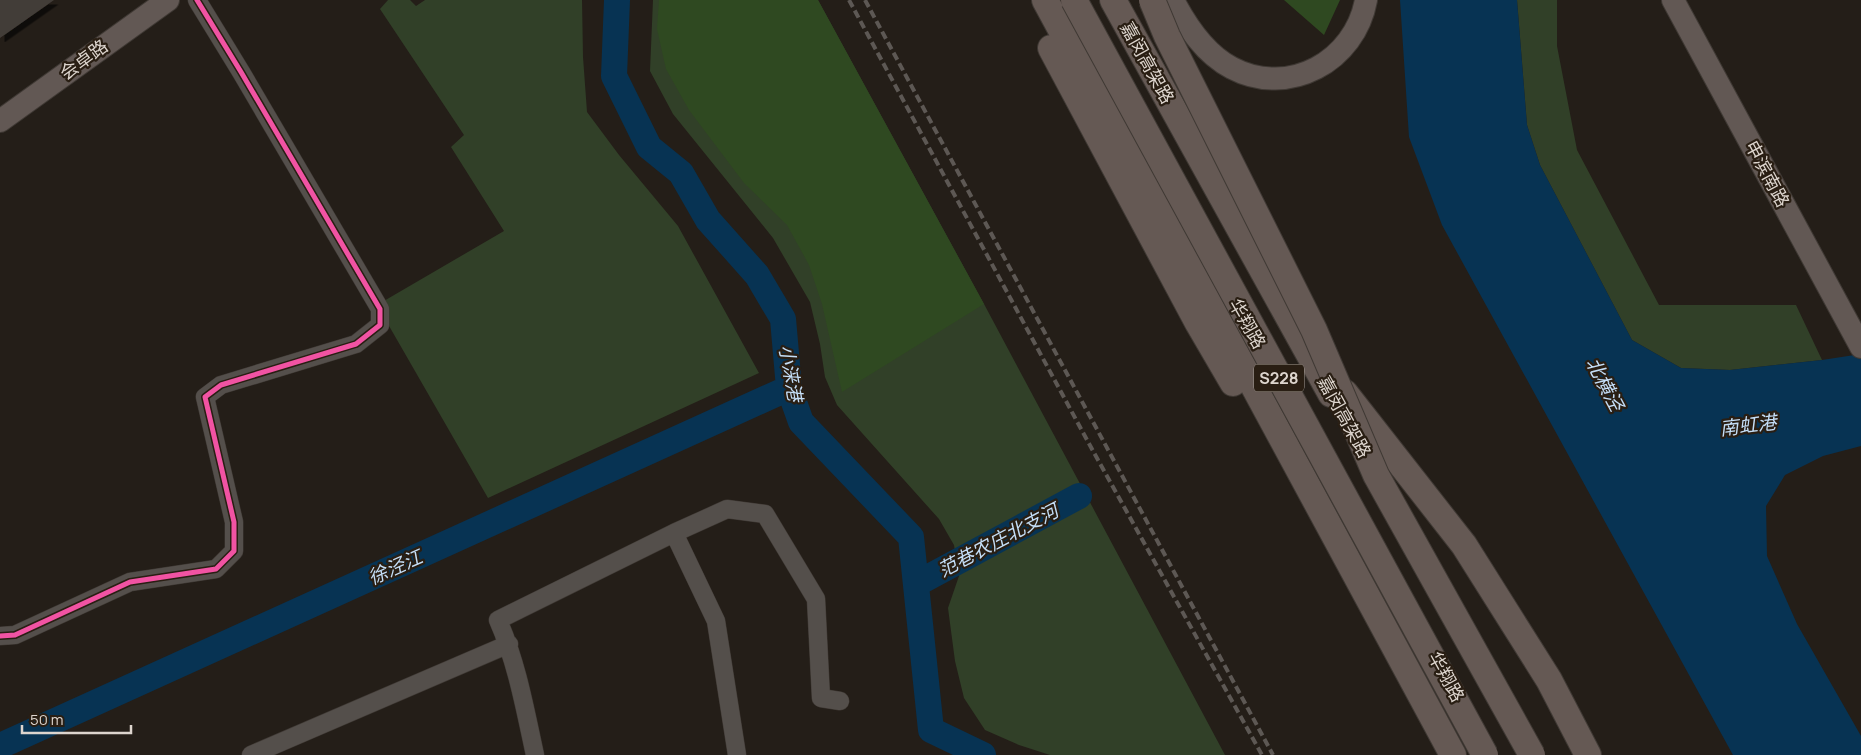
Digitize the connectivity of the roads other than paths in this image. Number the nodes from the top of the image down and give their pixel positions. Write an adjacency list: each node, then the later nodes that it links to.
1 (168, 0): 13 (main road, 会卓路)
2 (197, 0): 19 (street)
3 (1027, 0): 17 (highway)
4 (1045, 0): 17 (highway)
5 (1062, 0): 27 (main road, 华翔路)
6 (1074, 0): 26 (highway, 嘉闵高架路 / S228, bridge)
7 (1113, 0): 16 (highway, 嘉闵高架路 / S228, bridge)
8 (1127, 0): 15 (main road, 华翔路)
9 (1152, 0): 16 (highway, bridge)
10 (1173, 0): 11 (main road)
11 (1366, 0)
12 (1673, 0): 14 (main road, 申滨南路)
13 (0, 121)
14 (1858, 343)
15 (1313, 351): 28 (main road, 华翔路); 30 (highway)
16 (1376, 475): 29 (highway, 嘉闵高架路 / S228, bridge)
17 (1325, 517): 25 (highway)
18 (674, 534): 20 (street); 21 (street); 24 (street)
19 (0, 636)
20 (508, 644): 22 (street); 23 (street)
21 (840, 701)
22 (251, 755)
23 (534, 755)
24 (737, 755)
25 (1453, 755)
26 (1485, 755)
27 (1489, 755)
28 (1526, 755)
29 (1532, 755)
30 (1588, 755)

